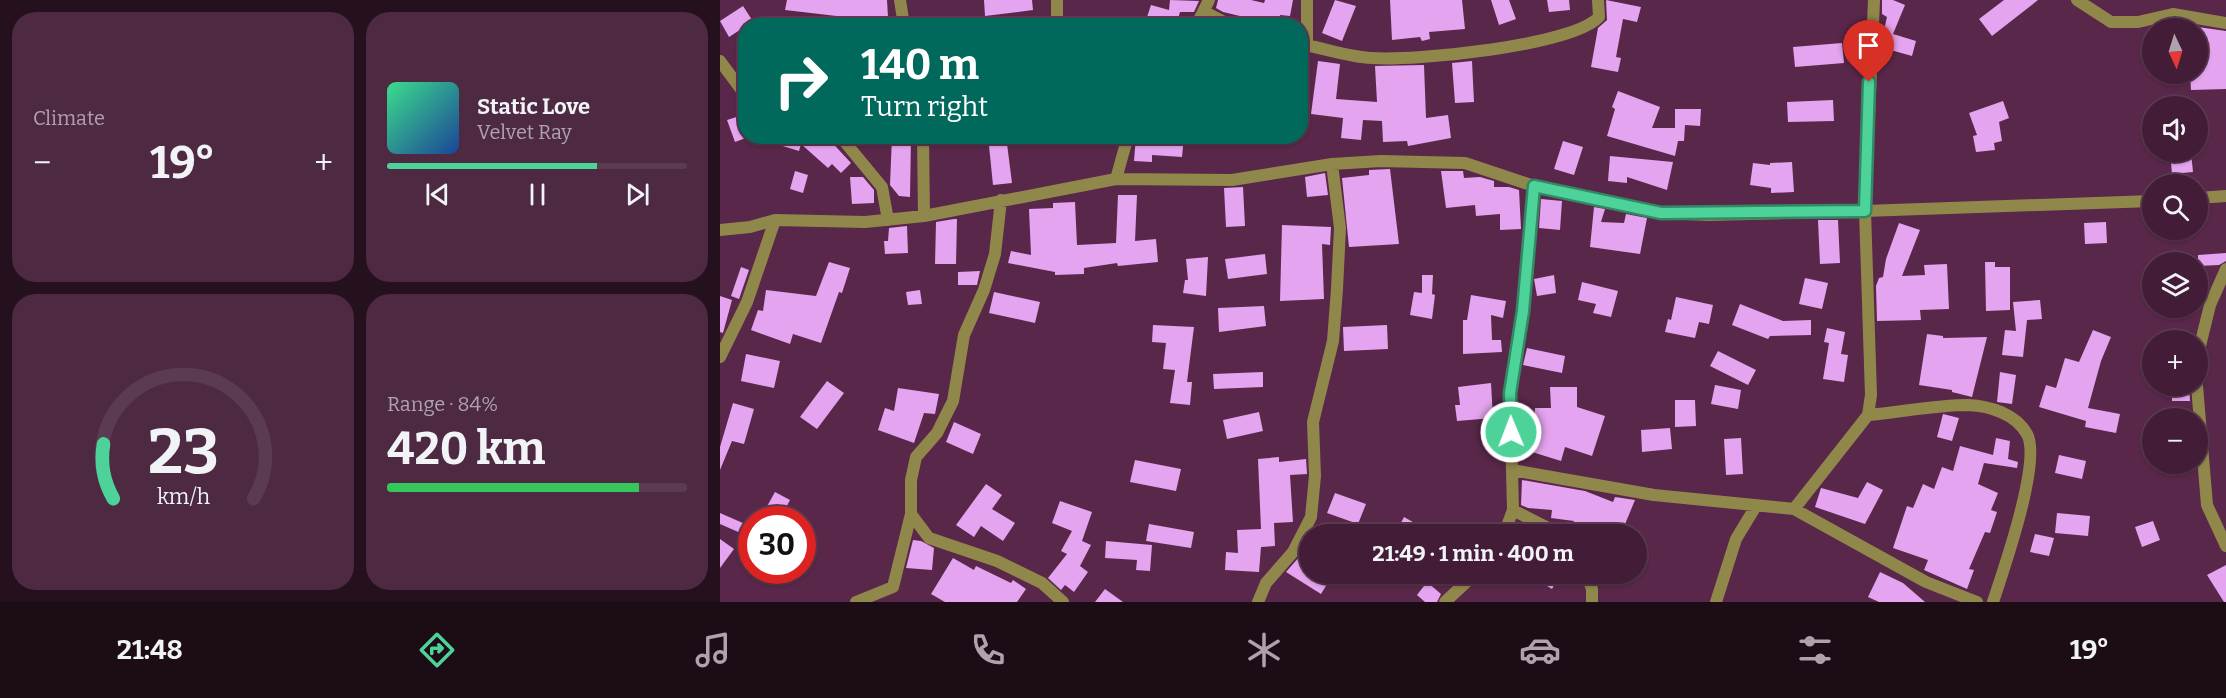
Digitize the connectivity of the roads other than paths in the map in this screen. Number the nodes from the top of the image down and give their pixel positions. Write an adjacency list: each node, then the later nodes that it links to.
1 (900, 0): 8 (street)
2 (1057, 0): 9 (street)
3 (1306, 0): 11 (street)
4 (1598, 0): 13 (street)
5 (1874, 0): 26 (street)
6 (2077, 0): 12 (street)
7 (1207, 6): 10 (street)
8 (903, 18)
9 (1057, 18)
10 (1222, 18)
11 (1305, 18)
12 (2226, 23)
13 (1308, 45)
14 (720, 61): 15 (street)
15 (738, 85)
16 (847, 144): 29 (street)
17 (923, 144): 27 (street)
18 (1126, 144): 20 (street)
19 (1332, 164): 20 (street); 21 (street); 48 (street)
20 (1116, 179): 24 (street)
21 (1534, 186): 26 (street); 36 (street)
22 (2226, 196): 23 (street)
23 (2208, 197)
24 (1001, 200): 27 (street); 40 (street)
25 (2142, 201): 26 (street)
26 (1865, 211): 35 (street)
27 (924, 216): 29 (street)
28 (775, 220): 29 (street); 30 (street); 33 (street)
29 (888, 220)
30 (720, 230)
31 (2226, 269): 32 (street)
32 (2204, 330)
33 (720, 357)
34 (2198, 396): 43 (street)
35 (1868, 415): 38 (street); 53 (street)
36 (1512, 470): 37 (street); 39 (street)
37 (1756, 506): 38 (street); 51 (street)
38 (1794, 509): 52 (street)
39 (1513, 510): 41 (street); 42 (street)
40 (911, 514): 46 (street); 47 (street)
41 (1508, 524)
42 (1540, 524)
43 (2226, 546)
44 (1464, 584): 49 (street)
45 (1590, 584): 50 (street)
46 (856, 602)
47 (1064, 602)
48 (1258, 602)
49 (1445, 602)
50 (1592, 602)
51 (1716, 602)
52 (1977, 602)
53 (1993, 602)

